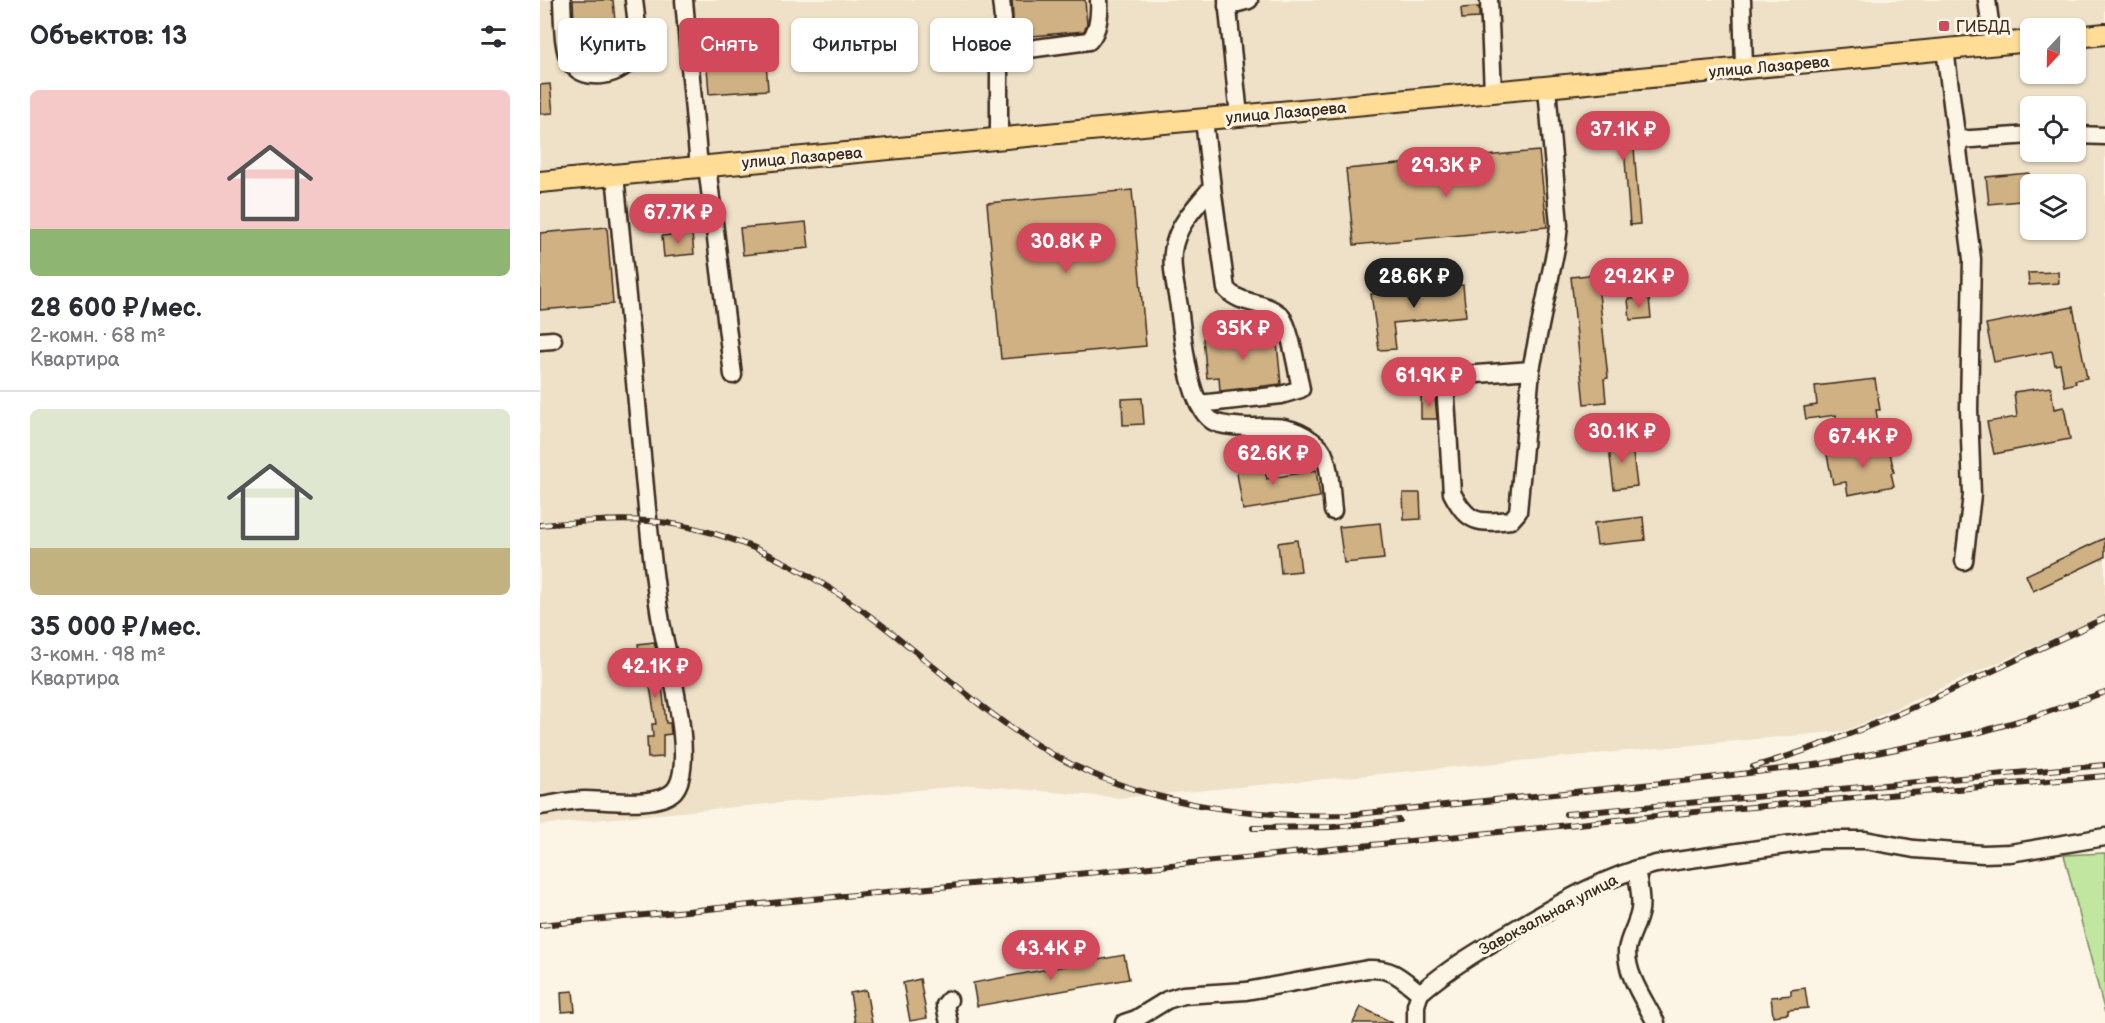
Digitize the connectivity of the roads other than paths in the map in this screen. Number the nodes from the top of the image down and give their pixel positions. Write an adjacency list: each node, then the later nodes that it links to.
1 (562, 0): 2 (street)
2 (634, 0)
3 (684, 0): 29 (street)
4 (1001, 0): 11 (street)
5 (1099, 0): 16 (street)
6 (1249, 0): 10 (street)
7 (1489, 0): 21 (street)
8 (1742, 0): 18 (street)
9 (1987, 0): 15 (street)
10 (1227, 3): 22 (street)
11 (1003, 18)
12 (2105, 34): 13 (main road)
13 (2086, 36)
14 (2020, 42): 15 (main road, улица Лазарева)
15 (1993, 45): 17 (main road, улица Лазарева)
16 (1033, 48)
17 (1945, 49): 18 (main road, улица Лазарева); 28 (street)
18 (1744, 68): 20 (main road, улица Лазарева)
19 (999, 72): 27 (street)
20 (1547, 88): 21 (main road, улица Лазарева); 33 (street)
21 (1493, 92): 22 (main road, улица Лазарева)
22 (1239, 116): 23 (main road, улица Лазарева)
23 (1204, 120): 27 (main road, улица Лазарева); 32 (street)
24 (2086, 135): 26 (street)
25 (2020, 136): 28 (street)
26 (2105, 136)
27 (999, 139): 29 (main road, улица Лазарева)
28 (1957, 140): 37 (street)
29 (703, 167): 30 (main road, улица Лазарева); 34 (street)
30 (615, 175): 31 (main road, улица Лазарева); 38 (street)
31 (540, 182)
32 (1212, 187): 35 (street); 35 (street)
33 (1531, 370): 33 (street)
34 (733, 375)
35 (1199, 404): 36 (street)
36 (1333, 511)
37 (1964, 561)
38 (540, 806)
39 (2105, 837): 40 (street, Завокзальная улица)
40 (1636, 868): 41 (street, Завокзальная улица); 46 (street)
41 (1420, 993): 43 (street); 45 (street)
42 (949, 1000): 44 (street)
43 (1132, 1022)
44 (949, 1023)
45 (1416, 1023)
46 (1656, 1023)

